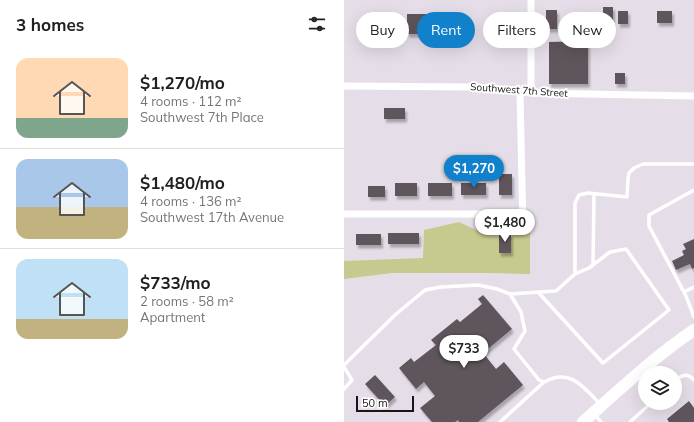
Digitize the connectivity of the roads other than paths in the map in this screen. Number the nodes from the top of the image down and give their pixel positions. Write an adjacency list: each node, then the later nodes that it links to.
1 (531, 0): 4 (street)
2 (344, 86): 3 (street, Southwest 7th Street)
3 (520, 91): 4 (street, Southwest 7th Street); 10 (street)
4 (531, 93): 5 (street, Southwest 7th Street)
5 (694, 96)
6 (694, 164): 8 (lane)
7 (694, 190): 16 (lane)
8 (594, 194): 12 (lane); 13 (lane)
9 (344, 214): 10 (street)
10 (523, 214): 11 (street)
11 (523, 231)
12 (593, 264): 13 (lane); 15 (lane)
13 (575, 274): 15 (lane)
14 (694, 287): 16 (lane)
15 (538, 292): 17 (lane)
16 (684, 292): 18 (lane)
17 (510, 294): 20 (lane); 23 (lane)
18 (694, 317)
19 (694, 330): 26 (main road)
20 (344, 366): 24 (lane)
21 (682, 376): 22 (lane)
22 (694, 380)
23 (544, 382): 26 (lane); 27 (lane)
24 (344, 389)
25 (643, 410): 29 (lane)
26 (598, 413): 28 (main road)
27 (500, 422)
28 (582, 422)
29 (630, 422)

